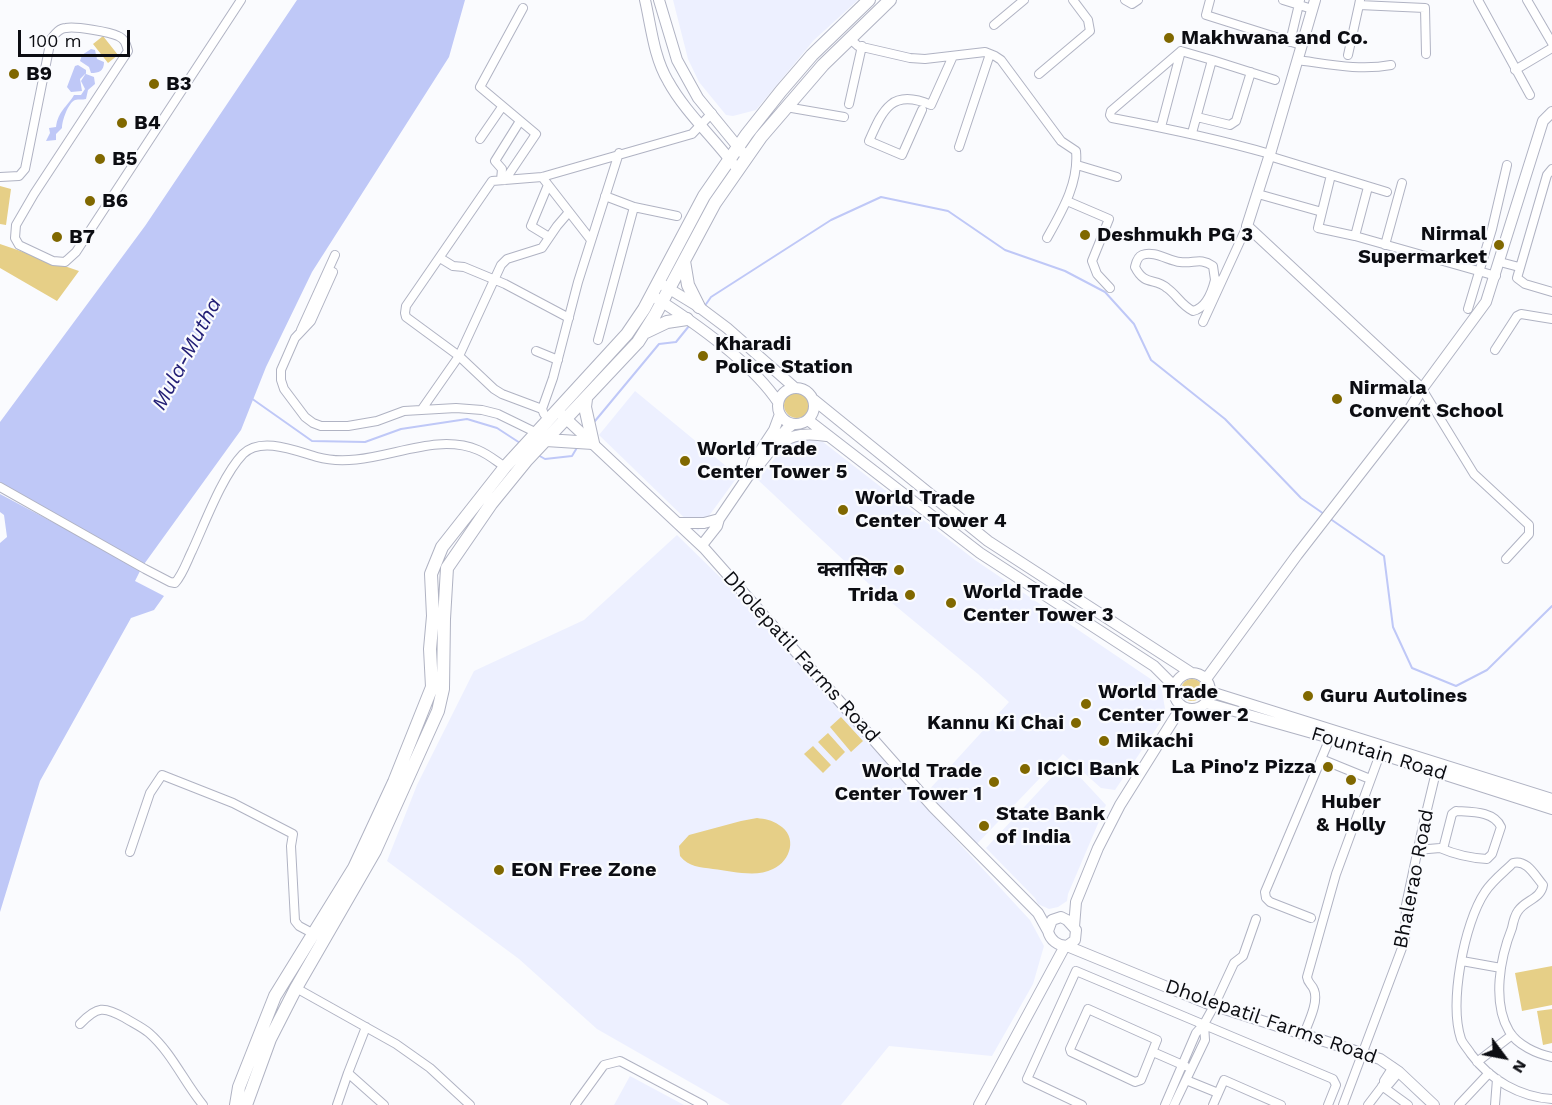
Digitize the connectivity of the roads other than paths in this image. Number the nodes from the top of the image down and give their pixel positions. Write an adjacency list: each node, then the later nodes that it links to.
1 (241, 0): 62 (street)
2 (645, 0): 47 (street)
3 (659, 0): 43 (street)
4 (868, 0): 51 (main road)
5 (890, 0): 19 (main road)
6 (1024, 0): 18 (street)
7 (1073, 0): 35 (street)
8 (1125, 0): 9 (street)
9 (1138, 0)
10 (1210, 0): 20 (street)
11 (1283, 0): 14 (street)
12 (1478, 0): 33 (street)
13 (1527, 0): 21 (street)
14 (1299, 2): 16 (street); 20 (street)
15 (1359, 3): 27 (street); 29 (street)
16 (1313, 4): 22 (street)
17 (523, 8): 39 (street)
18 (994, 25)
19 (849, 38): 23 (street); 40 (main road)
20 (1290, 42): 22 (street)
21 (1552, 43)
22 (1301, 45): 31 (street)
23 (862, 46): 28 (street); 38 (street)
24 (1552, 48): 33 (street)
25 (1181, 51): 30 (street); 48 (street); 48 (street)
26 (990, 54): 28 (street); 52 (street); 57 (street)
27 (1426, 54)
28 (953, 56): 41 (street)
29 (1348, 56)
30 (1212, 60): 34 (street); 45 (street)
31 (1297, 60): 32 (street); 54 (street)
32 (1391, 65)
33 (1515, 70): 37 (street)
34 (1251, 72): 36 (street); 45 (street)
35 (1039, 74)
36 (1275, 80)
37 (1530, 96)
38 (849, 104)
39 (502, 107): 46 (street); 50 (street)
40 (786, 107): 44 (street); 55 (main road)
41 (922, 110)
42 (1552, 112): 86 (street)
43 (712, 113): 47 (street); 51 (street)
44 (844, 117)
45 (1197, 117): 49 (street)
46 (520, 121): 65 (street); 65 (street)
47 (702, 125): 53 (street); 56 (street)
48 (1161, 127): 49 (street)
49 (1192, 133): 54 (street)
50 (480, 139)
51 (738, 146): 55 (street); 56 (main road)
52 (959, 147)
53 (619, 153): 63 (street); 71 (street)
54 (1270, 155): 61 (street); 70 (street)
55 (746, 157): 60 (main road)
56 (729, 159): 60 (street); 93 (main road)
57 (1077, 165): 64 (street); 72 (street)
58 (1507, 165): 89 (street)
59 (1552, 169): 87 (street)
60 (737, 170): 85 (main road)
61 (1331, 175): 68 (street); 75 (street)
62 (0, 177)
63 (542, 177): 65 (street); 67 (street)
64 (1117, 177)
65 (503, 180): 84 (street)
66 (1402, 183): 82 (street)
67 (548, 185): 74 (street); 79 (street)
68 (1368, 187): 69 (street); 78 (street)
69 (1387, 192)
70 (1258, 194): 75 (street); 77 (street)
71 (605, 196): 73 (street); 81 (street)
72 (1067, 201): 80 (street); 94 (street)
73 (634, 207): 76 (street); 107 (street)
74 (569, 212): 79 (street); 81 (street)
75 (1322, 212): 78 (street)
76 (677, 216)
77 (1247, 226): 92 (street); 113 (street)
78 (1355, 236): 82 (street)
79 (549, 237): 91 (street)
80 (1047, 238)
81 (591, 240): 101 (street)
82 (1385, 244): 89 (street)
83 (335, 255): 105 (street)
84 (440, 258): 91 (street); 110 (street)
85 (684, 261): 95 (main road); 100 (main road)
86 (1500, 262): 87 (street); 90 (street)
87 (1519, 267): 96 (street)
88 (333, 272): 105 (street)
89 (1481, 272): 90 (street); 99 (street)
90 (1496, 276): 113 (street)
91 (494, 279): 101 (street); 110 (street)
92 (1218, 280): 92 (street); 104 (street)
93 (658, 282): 95 (street); 97 (main road)
94 (1110, 288)
95 (669, 289): 98 (main road); 100 (street)
96 (1552, 292)
97 (651, 295): 98 (street); 118 (main road)
98 (662, 302): 103 (street); 106 (main road)
99 (1468, 309)
100 (702, 310): 112 (street)
101 (569, 318): 111 (street)
102 (1552, 319): 108 (street)
103 (692, 322): 106 (main road); 116 (street)
104 (1203, 322)
105 (300, 333): 117 (street)
106 (644, 333): 114 (main road)
107 (598, 340)
108 (1496, 350)
109 (536, 351): 111 (street)
110 (459, 356): 117 (street); 118 (street)
111 (558, 360): 118 (street)
112 (795, 388): 115 (street); 116 (street)
113 (1422, 389): 133 (street); 135 (street)
114 (586, 399): 120 (main road); 124 (main road)
115 (814, 400): 121 (street); 134 (street)
116 (778, 402): 119 (street)
117 (422, 409): 125 (street)
118 (549, 413): 120 (street, Dholepatil Farms Road); 125 (main road)
119 (780, 414): 122 (street); 128 (street)
120 (567, 419): 124 (street, Dholepatil Farms Road); 125 (main road)
121 (808, 420): 122 (street); 123 (street)
122 (793, 424): 126 (street)
123 (831, 437): 126 (street); 136 (street)
124 (593, 443): 125 (main road); 131 (street, Dholepatil Farms Road)
125 (531, 447): 127 (main road); 147 (main road)
126 (772, 450): 128 (street)
127 (505, 467): 129 (street); 147 (main road)
128 (751, 472): 130 (street)
129 (0, 487)
130 (715, 520): 131 (street); 132 (street)
131 (678, 523): 132 (street, Dholepatil Farms Road)
132 (699, 543): 152 (street, Dholepatil Farms Road)
133 (1506, 559)
134 (1190, 672): 135 (street); 136 (street)
135 (1206, 679): 137 (street)
136 (1174, 686): 139 (street)
137 (1211, 692): 138 (street); 145 (street, Fountain Road)
138 (1206, 703): 139 (street, Fountain Road); 140 (street, Fountain Road)
139 (1182, 706): 151 (street)
140 (1330, 738): 141 (street, Fountain Road); 142 (street)
141 (1380, 754): 143 (street, Fountain Road); 144 (street)
142 (1321, 759): 144 (street); 155 (street)
143 (1437, 772): 146 (street, Fountain Road); 149 (street, Bhalerao Road)
144 (1370, 779): 169 (street)
145 (1552, 799)
146 (1552, 809)
147 (380, 825): 157 (main road); 164 (main road)
148 (1443, 849): 148 (street); 149 (street)
149 (1418, 850): 172 (street, Bhalerao Road)
150 (130, 852): 157 (street)
151 (1076, 902): 153 (street); 156 (street)
152 (1038, 913): 153 (street, Dholepatil Farms Road); 158 (street, Dholepatil Farms Road)
153 (1058, 918): 156 (street); 158 (street)
154 (1256, 918): 165 (street)
155 (1311, 918)
156 (1075, 930): 159 (street); 160 (street, Dholepatil Farms Road)
157 (314, 934): 187 (main road)
158 (1051, 936): 159 (street); 163 (street)
159 (1066, 946): 160 (street, Dholepatil Farms Road); 163 (street)
160 (1096, 957): 165 (street, Dholepatil Farms Road)
161 (1462, 961): 162 (street); 162 (street); 174 (street)
162 (1502, 968): 170 (street)
163 (1053, 969): 194 (street)
164 (296, 988): 168 (street); 188 (main road)
165 (1214, 1006): 167 (street); 169 (street, Dholepatil Farms Road)
166 (81, 1024): 186 (street)
167 (1204, 1024): 175 (street); 195 (street); 199 (street)
168 (366, 1027): 178 (street); 191 (street)
169 (1304, 1034): 172 (street, Dholepatil Farms Road)
170 (1512, 1035): 173 (street); 174 (street)
171 (1153, 1052): 171 (street); 175 (street)
172 (1362, 1052): 176 (street, Dholepatil Farms Road); 200 (street, Bhalerao Road)
173 (1552, 1057)
174 (1477, 1062): 177 (street)
175 (1187, 1066): 180 (street); 196 (street)
176 (1396, 1070): 181 (street); 203 (street, Dholepatil Farms Road)
177 (1489, 1073): 179 (street); 204 (street)
178 (348, 1074): 189 (street); 190 (street)
179 (1497, 1079): 184 (street); 205 (street)
180 (1186, 1080): 182 (street); 197 (street)
181 (1383, 1085): 201 (street); 202 (street)
182 (1218, 1093): 185 (street); 198 (street)
183 (1552, 1100): 184 (street)
184 (1538, 1102)
185 (1277, 1104)
186 (203, 1105)
187 (236, 1105)
188 (246, 1105)
189 (337, 1105)
190 (384, 1105)
191 (470, 1105)
192 (575, 1105): 193 (street)
193 (703, 1105)
194 (979, 1105)
195 (1082, 1105)
196 (1165, 1105)
197 (1174, 1105)
198 (1213, 1105)
199 (1328, 1105)
200 (1343, 1105)
201 (1368, 1105)
202 (1408, 1105)
203 (1434, 1105)
204 (1459, 1105)
205 (1495, 1105)

